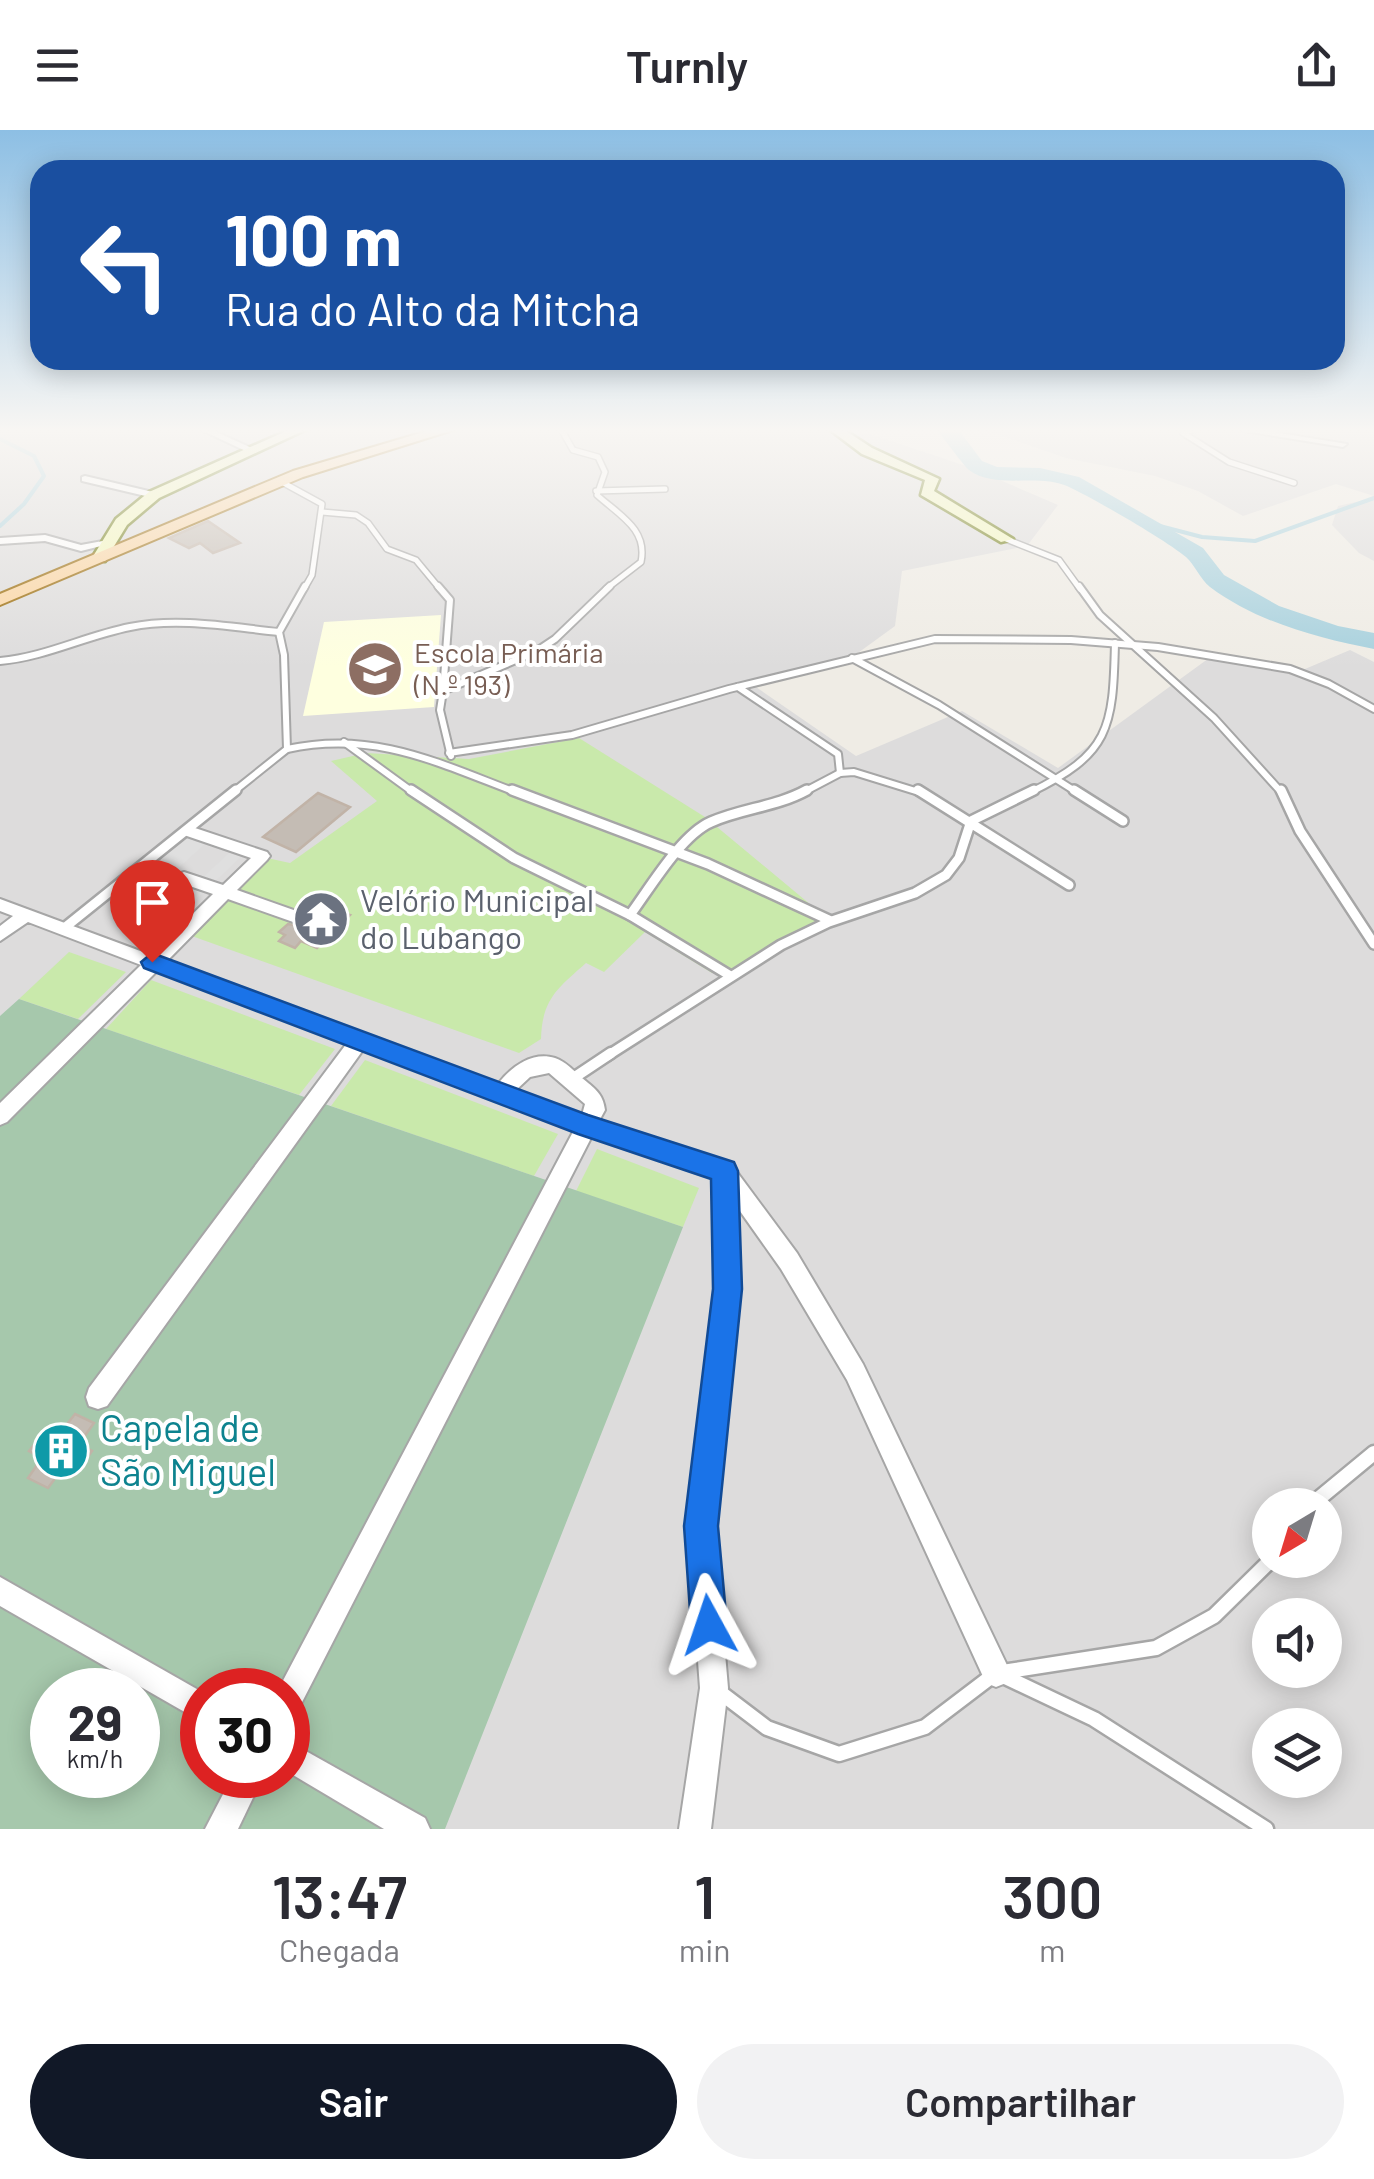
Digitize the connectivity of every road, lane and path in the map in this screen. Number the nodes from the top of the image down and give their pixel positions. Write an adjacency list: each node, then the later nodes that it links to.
1 (138, 508): 9 (street)
2 (210, 508): 9 (main road)
3 (322, 508): 6 (lane)
4 (609, 508): 17 (lane)
5 (954, 508): 7 (street)
6 (322, 512): 11 (lane); 17 (lane)
7 (1006, 539): 13 (lane)
8 (4, 542): 9 (street)
9 (104, 550): 10 (main road)
10 (0, 600)
11 (280, 632): 15 (lane); 20 (lane)
12 (1115, 643): 13 (lane); 14 (lane); 24 (lane)
13 (1136, 645): 18 (lane); 39 (lane)
14 (851, 658): 16 (lane); 24 (lane)
15 (0, 661)
16 (738, 687): 21 (lane); 23 (lane)
17 (443, 692): 21 (lane)
18 (1374, 709)
19 (344, 742): 20 (lane); 22 (lane); 34 (lane)
20 (286, 749): 37 (lane)
21 (448, 753): 22 (lane)
22 (460, 770): 28 (lane)
23 (840, 773): 25 (lane); 28 (lane)
24 (1054, 778): 25 (lane); 26 (lane)
25 (972, 821): 30 (lane); 36 (lane)
26 (1124, 821)
27 (189, 831): 31 (street)
28 (678, 852): 34 (lane); 36 (lane)
29 (184, 878): 31 (street)
30 (1069, 886)
31 (225, 892): 35 (street); 40 (street)
32 (0, 905): 33 (street)
33 (26, 915): 37 (street); 38 (street)
34 (630, 915): 41 (lane)
35 (296, 916)
36 (829, 920): 41 (lane)
37 (63, 929): 40 (street)
38 (0, 935)
39 (1374, 944)
40 (152, 962): 42 (street); 45 (street)
41 (729, 975): 43 (lane)
42 (360, 1040): 44 (street); 48 (street)
43 (572, 1079): 44 (street); 46 (street)
44 (502, 1094): 46 (street)
45 (0, 1116)
46 (587, 1126): 47 (street); 53 (street)
47 (724, 1171): 54 (street); 55 (street)
48 (98, 1397)
49 (1374, 1453): 50 (lane)
50 (1332, 1488)
51 (1252, 1578): 54 (lane)
52 (0, 1591): 56 (street)
53 (305, 1668)
54 (996, 1672): 55 (lane); 62 (lane)
55 (714, 1688): 61 (street)
56 (180, 1695)
57 (310, 1769): 60 (street)
58 (236, 1798): 59 (street)
59 (220, 1829)
60 (414, 1829)
61 (696, 1829)
62 (1266, 1829)

